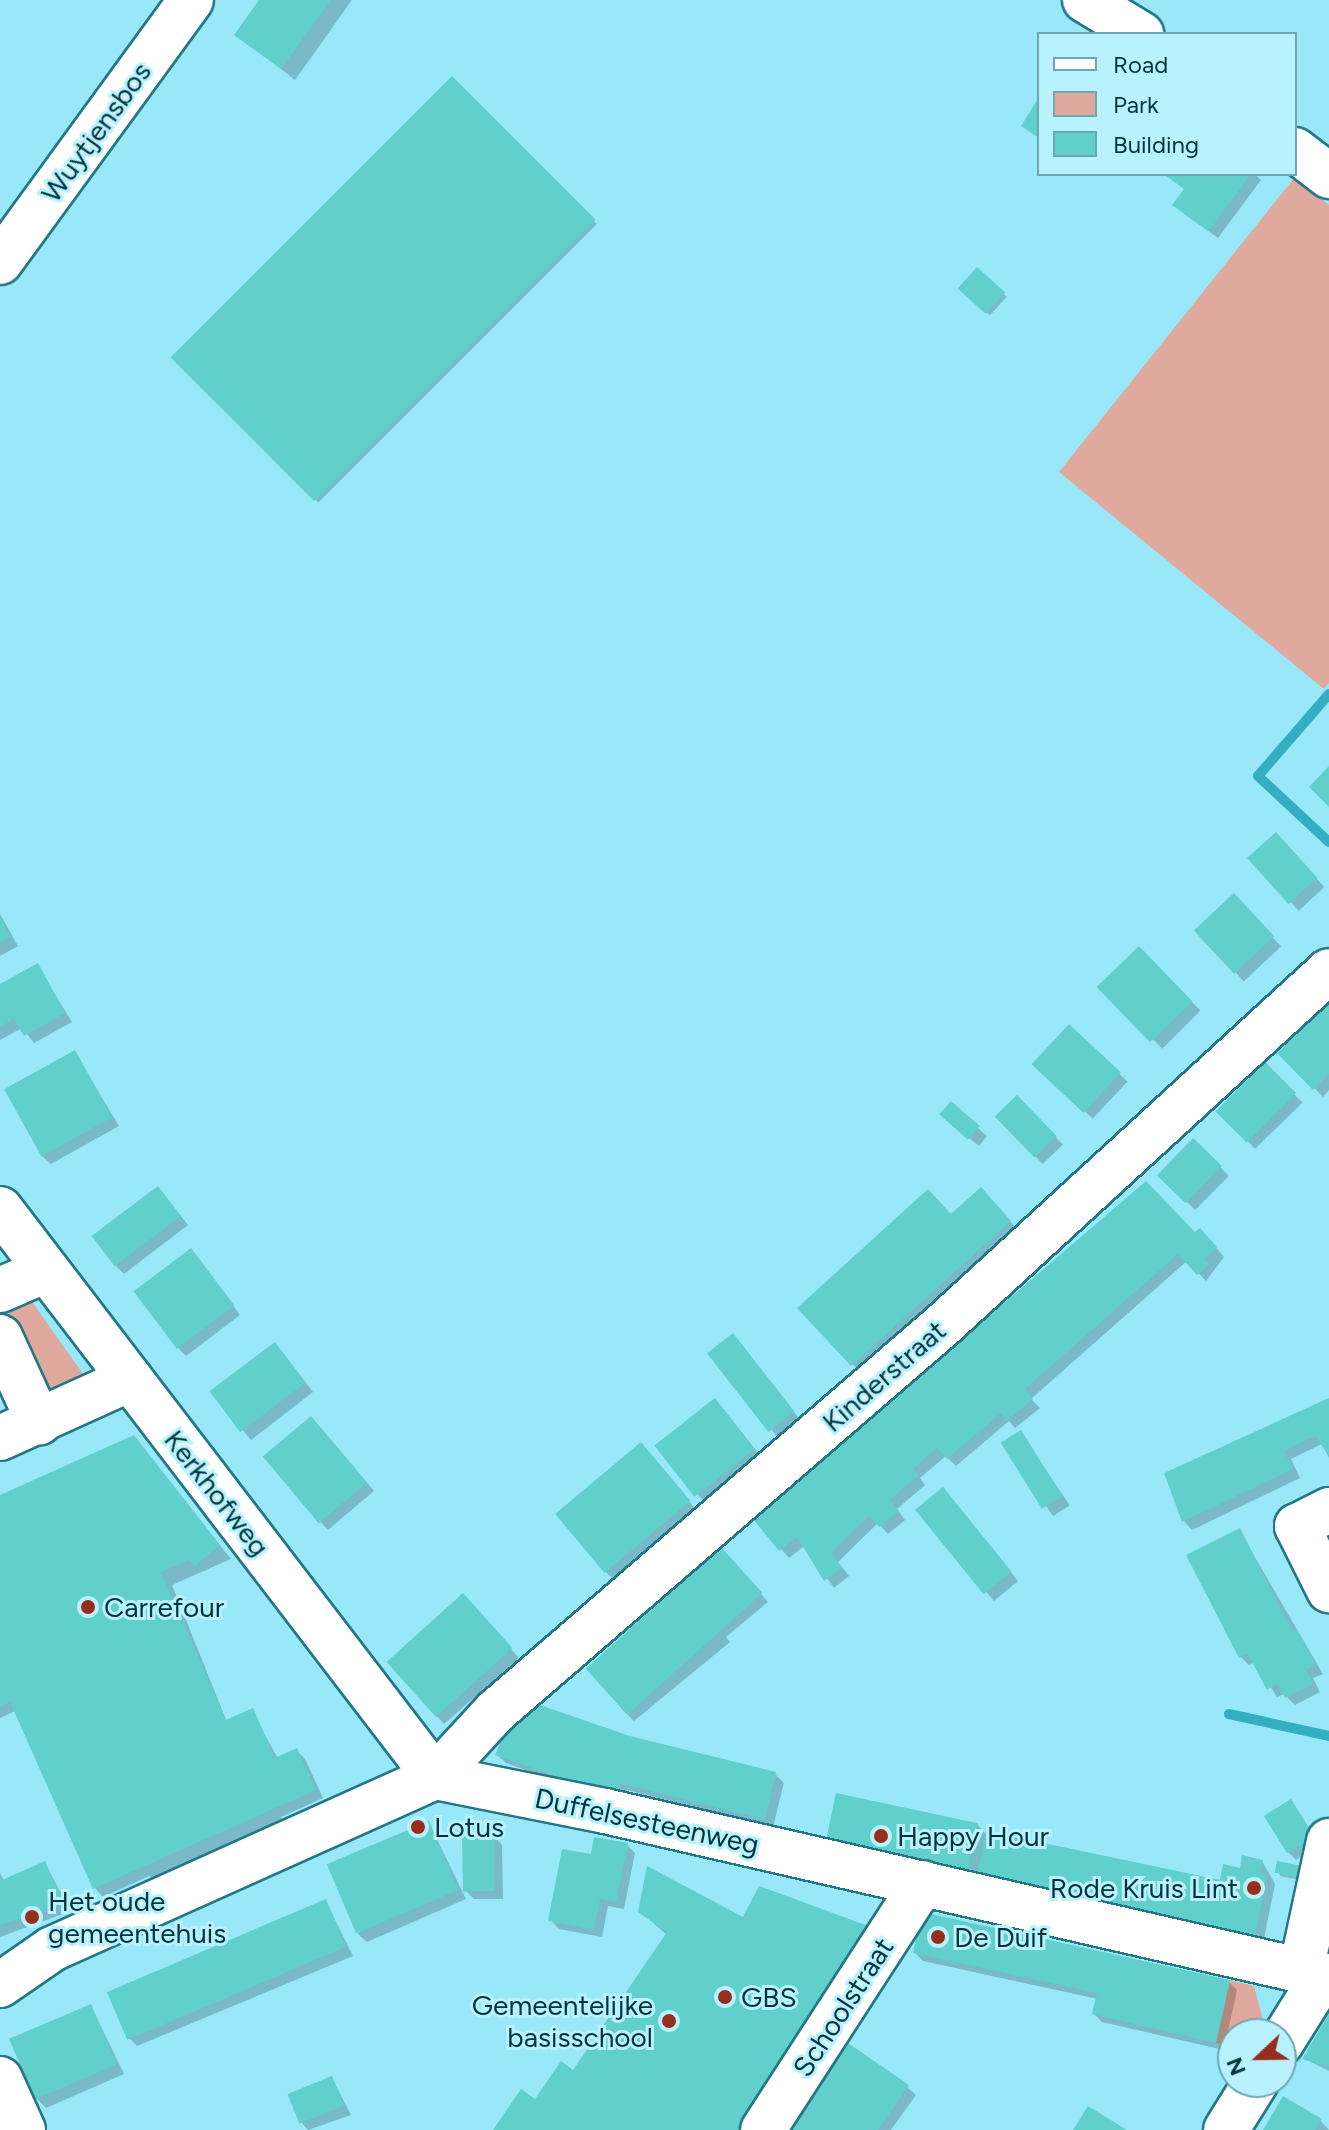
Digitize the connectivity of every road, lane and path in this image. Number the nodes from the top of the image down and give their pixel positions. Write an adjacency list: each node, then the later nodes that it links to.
1 (191, 0): 6 (street, Wuytjensbos)
2 (1085, 0): 3 (street)
3 (1138, 32)
4 (1297, 152): 5 (street)
5 (1329, 176)
6 (0, 262)
7 (1329, 971): 17 (street, Kinderstraat)
8 (0, 1209): 9 (street, Kerkhofweg)
9 (46, 1270): 10 (street); 12 (street, Kerkhofweg)
10 (0, 1290)
11 (0, 1337): 13 (street)
12 (130, 1379): 13 (street); 17 (street, Kerkhofweg)
13 (39, 1422): 14 (street)
14 (0, 1438)
15 (1329, 1510): 16 (street)
16 (1329, 1590)
17 (435, 1777): 19 (street, Duffelsesteenweg); 21 (street)
18 (1329, 1841): 20 (street)
19 (923, 1883): 20 (street, Duffelsesteenweg); 26 (street, Schoolstraat)
20 (1318, 1975): 22 (street)
21 (0, 1985)
22 (1295, 2018)
23 (0, 2079): 25 (street)
24 (1246, 2098): 27 (street)
25 (23, 2130)
26 (763, 2130)
27 (1226, 2130)

